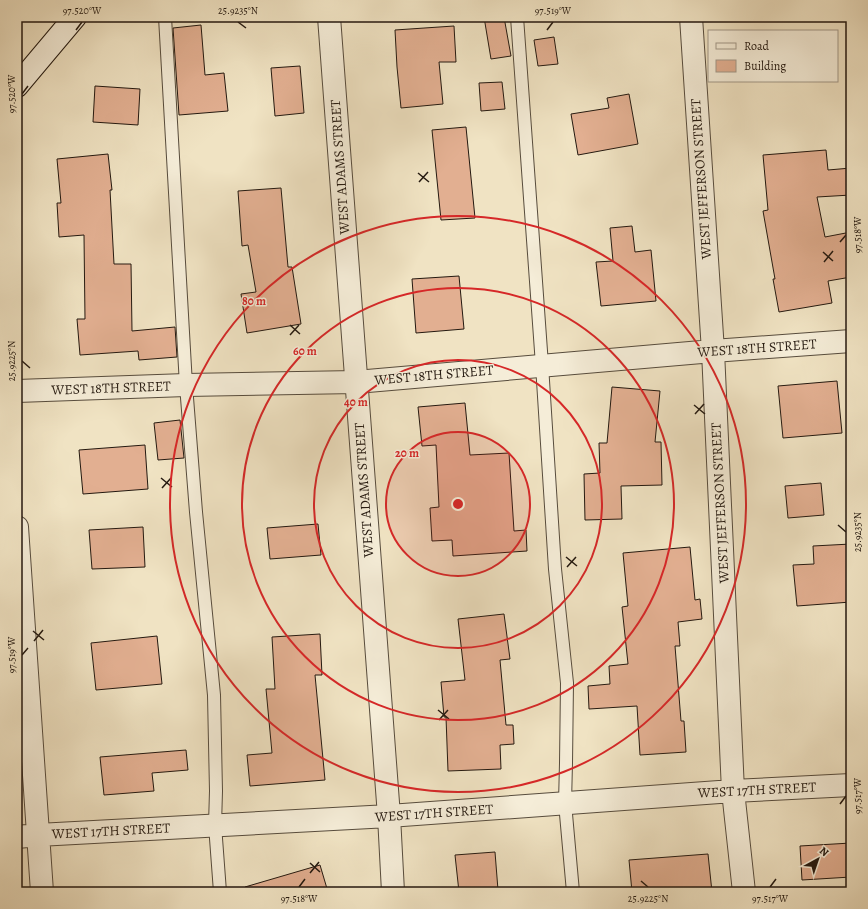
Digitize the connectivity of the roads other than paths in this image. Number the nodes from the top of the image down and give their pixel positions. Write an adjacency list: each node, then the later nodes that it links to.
1 (75, 17): 6 (street)
2 (165, 17): 11 (lane)
3 (329, 17): 10 (street, WEST ADAMS STREET)
4 (517, 17): 9 (lane)
5 (691, 17): 8 (street, WEST JEFFERSON STREET)
6 (17, 86)
7 (851, 341): 8 (street, WEST 18TH STREET)
8 (713, 351): 9 (street, WEST 18TH STREET); 15 (street, WEST JEFFERSON STREET)
9 (542, 366): 10 (street, WEST 18TH STREET); 16 (lane)
10 (356, 382): 11 (street, WEST 18TH STREET); 17 (street, WEST ADAMS STREET)
11 (186, 385): 12 (street, WEST 18TH STREET); 18 (lane)
12 (17, 391)
13 (17, 527): 19 (street)
14 (851, 785): 15 (street, WEST 17TH STREET)
15 (733, 791): 16 (street, WEST 17TH STREET); 24 (street, WEST JEFFERSON STREET)
16 (565, 803): 17 (street, WEST 17TH STREET); 23 (lane)
17 (389, 816): 18 (street, WEST 17TH STREET); 22 (street, WEST ADAMS STREET)
18 (215, 825): 19 (street, WEST 17TH STREET); 21 (lane)
19 (27, 836): 20 (street)
20 (42, 892)
21 (220, 892)
22 (393, 892)
23 (573, 892)
24 (744, 892)

